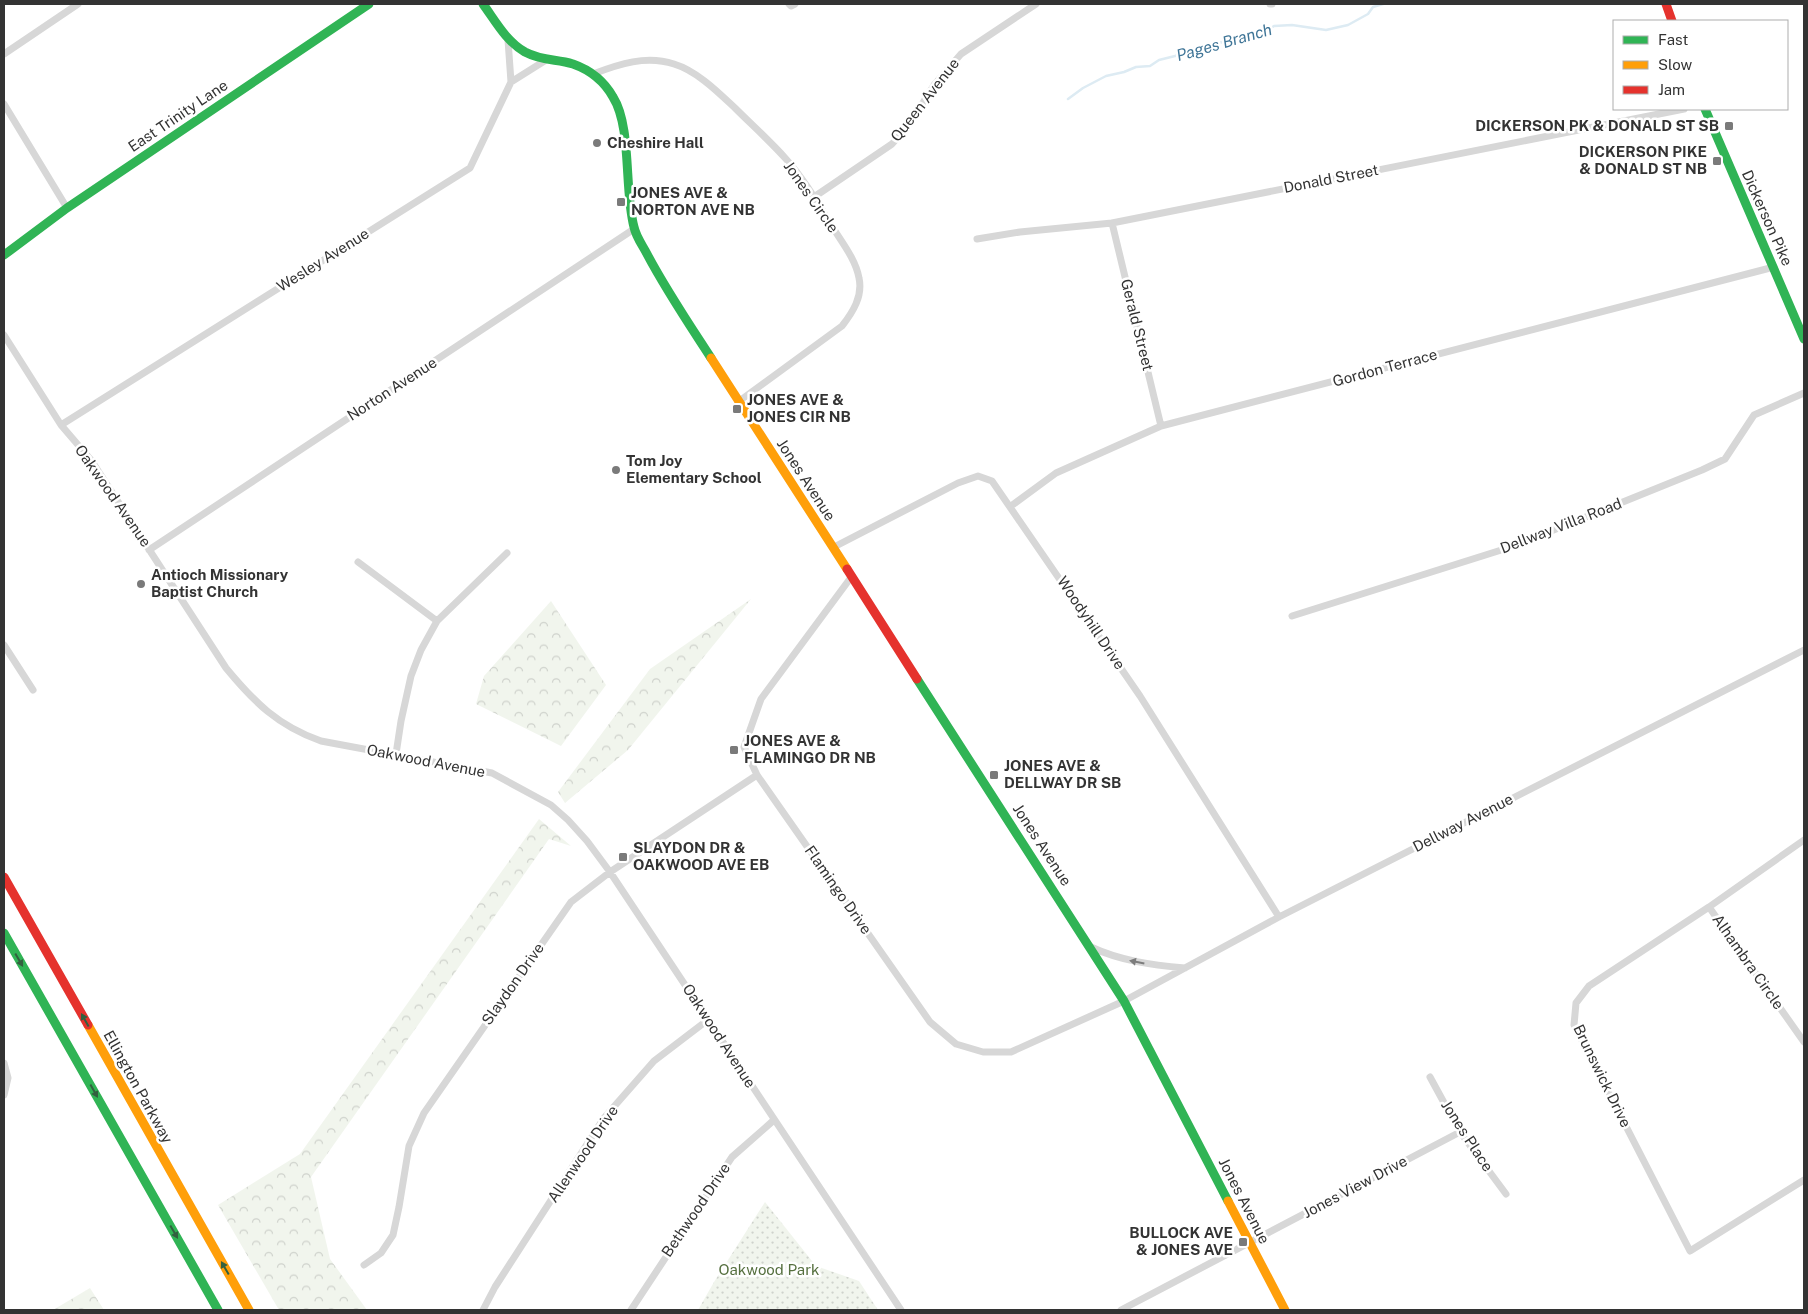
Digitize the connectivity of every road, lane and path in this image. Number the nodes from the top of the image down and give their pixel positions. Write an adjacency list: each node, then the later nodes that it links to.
1 (78, 4): 8 (street)
2 (370, 4): 16 (main road, East Trinity Lane)
3 (483, 4): 7 (main road, Jones Avenue)
4 (1036, 4): 15 (street, Queen Avenue)
5 (1666, 4): 6 (main road)
6 (1672, 20)
7 (508, 40): 9 (main road, Jones Avenue); 11 (street, Wesley Avenue)
8 (4, 54)
9 (546, 60): 10 (main road, Jones Avenue); 11 (street)
10 (593, 74): 15 (street, Jones Circle); 18 (main road, Jones Avenue)
11 (511, 82): 26 (street, Wesley Avenue)
12 (4, 104): 16 (street)
13 (1679, 110): 17 (street, Donald Street)
14 (1705, 110): 21 (main road, Dickerson Pike)
15 (814, 197): 25 (street, Jones Circle)
16 (67, 208): 20 (main road, East Trinity Lane)
17 (1112, 223): 19 (street, Donald Street); 27 (street, Gerald Street)
18 (634, 229): 25 (main road, Jones Avenue); 30 (street, Norton Avenue)
19 (977, 239)
20 (4, 254)
21 (1774, 267): 23 (main road, Dickerson Pike); 27 (street, Gordon Terrace)
22 (4, 335): 26 (street, Oakwood Avenue)
23 (1804, 339)
24 (1804, 394): 34 (street, Dellway Villa Road)
25 (738, 402): 29 (main road, Jones Avenue)
26 (61, 425): 30 (street, Oakwood Avenue)
27 (1161, 426): 28 (street, Gordon Terrace)
28 (1011, 506): 29 (street, Woodyhill Drive); 45 (street, Woodyhill Drive)
29 (834, 547): 33 (main road, Jones Avenue)
30 (150, 550): 39 (street, Oakwood Avenue)
31 (507, 553): 35 (street)
32 (358, 562): 35 (street)
33 (852, 576): 40 (street, Flamingo Drive); 47 (main road, Jones Avenue)
34 (1292, 616)
35 (437, 621): 39 (street)
36 (4, 645): 38 (street)
37 (1804, 650): 45 (street, Dellway Avenue)
38 (33, 690)
39 (396, 754): 42 (street, Oakwood Avenue)
40 (757, 775): 42 (street, Slaydon Drive); 49 (street, Flamingo Drive)
41 (1804, 840): 44 (street, Brunswick Drive)
42 (610, 872): 50 (street, Oakwood Avenue); 60 (street, Slaydon Drive)
43 (4, 877): 62 (main road, Ellington Parkway, one-way to 43)
44 (1709, 907): 51 (street, Alhambra Circle); 57 (street, Brunswick Drive)
45 (1280, 917): 48 (street, Dellway Avenue)
46 (4, 933): 61 (main road, one-way to 61)
47 (1090, 947): 48 (street, one-way to 47); 49 (main road, Jones Avenue)
48 (1186, 968): 49 (street, Dellway Avenue)
49 (1124, 1001): 59 (main road, Jones Avenue)
50 (709, 1019): 55 (street, Oakwood Avenue); 63 (street, Allenwood Drive)
51 (1804, 1042)
52 (4, 1063): 54 (street)
53 (1430, 1077): 56 (street, Jones Place)
54 (4, 1095)
55 (774, 1120): 64 (street, Bethwood Drive); 65 (street, Oakwood Avenue)
56 (1460, 1132): 58 (street, Jones Place); 59 (street, Jones View Drive)
57 (1804, 1180)
58 (1506, 1194)
59 (1250, 1243): 66 (street, Jones View Drive); 67 (main road, Jones Avenue)
60 (364, 1265)
61 (218, 1310)
62 (250, 1310)
63 (483, 1310)
64 (631, 1310)
65 (901, 1310)
66 (1121, 1310)
67 (1285, 1310)

